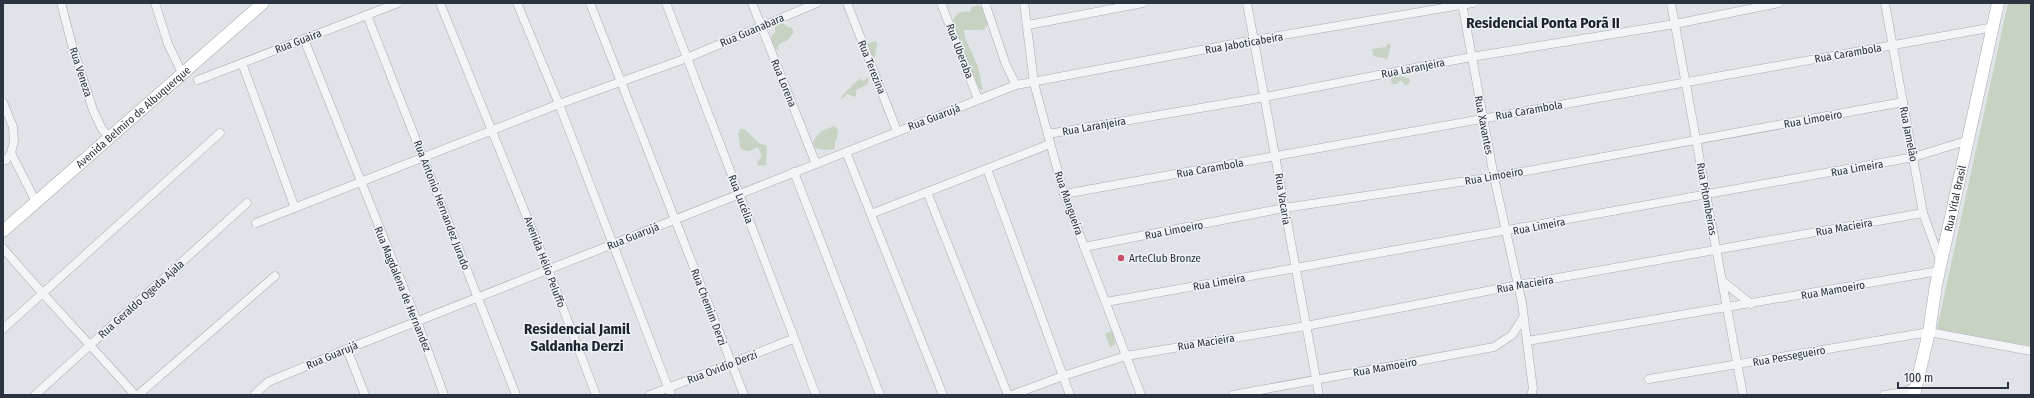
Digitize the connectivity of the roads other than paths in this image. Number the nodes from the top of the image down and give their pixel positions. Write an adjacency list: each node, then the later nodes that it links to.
1 (61, 3): 50 (street, Rua Veneza)
2 (155, 3): 34 (street)
3 (263, 3): 34 (main road, Avenida Belmiro de Albuquerque)
4 (398, 3): 23 (street, Rua Guaira)
5 (440, 3): 46 (street, Avenida Hélio Peluffo)
6 (517, 3): 44 (street)
7 (590, 3): 37 (street, Rua Chemim Derzi)
8 (666, 3): 32 (street, Rua Lucélia)
9 (752, 3): 26 (street, Rua Lorena)
10 (817, 3): 26 (street, Rua Guanabara)
11 (847, 3): 47 (street, Rua Terezina)
12 (941, 3): 41 (street, Rua Uberaba)
13 (985, 3): 39 (street)
14 (1024, 3): 25 (street, Rua Mangueira)
15 (1144, 3): 25 (street)
16 (1247, 3): 29 (street, Rua Vacaria)
17 (1473, 3): 22 (street, Rua Jaboticabeira)
18 (1671, 3): 24 (street, Rua Pitombeiras)
19 (1779, 3): 24 (street, Rua Laranjeira)
20 (1885, 3): 30 (street, Rua Jamelão)
21 (1998, 3): 27 (main road, Rua Vital Brasil)
22 (1462, 4): 29 (street, Rua Jaboticabeira); 31 (street, Rua Xavantes)
23 (367, 15): 28 (street, Rua Guaira); 58 (street, Rua Antonio Hernandez Jurado)
24 (1675, 24): 31 (street, Rua Laranjeira); 36 (street, Rua Pitombeiras)
25 (1028, 25): 38 (street, Rua Mangueira)
26 (761, 27): 32 (street, Rua Guanabara); 60 (street, Rua Lorena)
27 (1994, 27): 30 (street, Rua Carambola); 52 (main road, Rua Vital Brasil)
28 (304, 39): 33 (street, Rua Guaira); 64 (street, Rua Magdalena de Hernandez)
29 (1254, 40): 38 (street, Rua Jaboticabeira); 40 (street, Rua Vacaria)
30 (1893, 45): 36 (street, Rua Carambola); 43 (street, Rua Jamelão)
31 (1471, 57): 40 (street, Rua Laranjeira); 45 (street, Rua Xavantes)
32 (687, 58): 37 (street, Rua Guanabara); 66 (street, Rua Lucélia)
33 (242, 63): 35 (street, Rua Guaira); 71 (street)
34 (182, 73): 50 (main road, Avenida Belmiro de Albuquerque)
35 (198, 80)
36 (1686, 81): 45 (street, Rua Carambola); 51 (street, Rua Pitombeiras)
37 (621, 82): 44 (street, Rua Guanabara); 75 (street, Rua Chemim Derzi)
38 (1034, 83): 39 (street, Rua Jaboticabeira); 49 (street, Rua Mangueira)
39 (1016, 85): 41 (street, Rua Guarujá)
40 (1265, 97): 49 (street, Rua Laranjeira); 56 (street, Rua Vacaria)
41 (978, 99): 47 (street, Rua Guarujá)
42 (3, 102): 55 (street)
43 (1903, 102): 51 (street, Rua Limoeiro); 57 (street, Rua Jamelão)
44 (559, 104): 46 (street, Rua Guanabara); 79 (street)
45 (1483, 119): 56 (street, Rua Carambola); 63 (street, Rua Xavantes)
46 (492, 130): 58 (street, Rua Guanabara); 85 (street, Avenida Hélio Peluffo)
47 (898, 131): 54 (street, Rua Guarujá)
48 (220, 133): 89 (street)
49 (1048, 134): 53 (street, Rua Mangueira)
50 (110, 138): 69 (main road, Avenida Belmiro de Albuquerque)
51 (1696, 139): 63 (street, Rua Limoeiro); 68 (street, Rua Pitombeiras)
52 (1969, 140): 57 (street, Rua Limeira); 83 (main road, Rua Vital Brasil)
53 (1050, 144): 61 (street, Rua Laranjeira); 67 (street, Rua Mangueira)
54 (846, 152): 60 (street, Rua Guarujá); 74 (street)
55 (11, 153): 59 (street); 69 (street)
56 (1276, 156): 67 (street, Rua Carambola); 72 (street, Rua Vacaria)
57 (1914, 157): 68 (street, Rua Limeira); 73 (street, Rua Jamelão)
58 (424, 158): 64 (street, Rua Guanabara); 90 (street, Rua Antonio Hernandez Jurado)
59 (3, 161)
60 (816, 164): 62 (street, Rua Guarujá)
61 (987, 169): 65 (street, Rua Laranjeira); 107 (street)
62 (794, 172): 66 (street, Rua Guarujá); 124 (street)
63 (1494, 177): 72 (street, Rua Limoeiro); 78 (street, Rua Xavantes)
64 (360, 183): 71 (street, Rua Guanabara); 95 (street, Rua Magdalena de Hernandez)
65 (927, 192): 74 (street, Rua Laranjeira); 126 (street)
66 (739, 194): 75 (street, Rua Guarujá); 99 (street, Rua Lucélia)
67 (1064, 194): 80 (street, Rua Mangueira)
68 (1707, 194): 78 (street, Rua Limeira); 82 (street, Rua Pitombeiras)
69 (36, 202): 77 (main road, Avenida Belmiro de Albuquerque)
70 (247, 203): 101 (street, Rua Geraldo Ogeda Ajala)
71 (295, 208): 76 (street, Rua Guanabara)
72 (1284, 208): 80 (street, Rua Limoeiro); 84 (street, Rua Vacaria)
73 (1923, 213): 82 (street, Rua Macieira); 83 (street, Rua Jamelão)
74 (871, 214): 125 (street)
75 (675, 219): 79 (street, Rua Guarujá); 105 (street, Rua Chemim Derzi)
76 (256, 223)
77 (3, 231)
78 (1505, 232): 84 (street, Rua Limeira); 88 (street, Rua Xavantes)
79 (611, 244): 85 (street, Rua Guarujá); 111 (street)
80 (1084, 247): 91 (street, Rua Mangueira)
81 (3, 248): 89 (street)
82 (1716, 250): 87 (street, Rua Pitombeiras); 88 (street, Rua Macieira)
83 (1940, 267): 92 (street, Rua Mamoeiro); 98 (main road, Rua Vital Brasil)
84 (1295, 268): 91 (street, Rua Limeira); 96 (street, Rua Vacaria)
85 (548, 269): 90 (street, Rua Guarujá); 120 (street, Avenida Hélio Peluffo)
86 (275, 276): 115 (street)
87 (1722, 281): 92 (street); 93 (street, Rua Pitombeiras)
88 (1518, 285): 94 (street, Rua Xavantes); 96 (street, Rua Macieira)
89 (42, 295): 97 (street); 101 (street)
90 (477, 297): 95 (street, Rua Guarujá); 119 (street, Rua Antonio Hernandez Jurado)
91 (1106, 302): 104 (street, Rua Mangueira)
92 (1751, 304): 93 (street, Rua Mamoeiro)
93 (1726, 308): 100 (street, Rua Mamoeiro); 106 (street, Rua Pitombeiras)
94 (1524, 317): 100 (street, Rua Xavantes); 108 (street, Rua Mamoeiro)
95 (417, 321): 102 (street, Rua Guarujá); 118 (street, Rua Magdalena de Hernandez)
96 (1306, 326): 104 (street, Rua Macieira); 108 (street, Rua Vacaria)
97 (3, 329)
98 (1929, 332): 103 (street); 106 (street, Rua Pessegueiro); 110 (main road, Rua Vital Brasil)
99 (793, 339): 105 (street, Rua Ovidio Derzi); 123 (street, Rua Lucélia)
100 (1527, 341): 112 (street, Rua Xavantes)
101 (91, 345): 113 (street, Rua Geraldo Ogeda Ajala); 114 (street)
102 (347, 349): 116 (street, Rua Guarujá); 117 (street)
103 (2031, 351)
104 (1126, 356): 107 (street, Rua Macieira); 129 (street, Rua Mangueira)
105 (731, 363): 111 (street, Rua Ovidio Derzi); 122 (street, Rua Chemim Derzi)
106 (1737, 365): 109 (street, Rua Pessegueiro); 132 (street, Rua Pitombeiras)
107 (1063, 376): 127 (street, Rua Macieira); 128 (street)
108 (1316, 380): 130 (street, Rua Mamoeiro); 131 (street, Rua Vacaria)
109 (1649, 380)
110 (1915, 390): 133 (street)
111 (669, 392): 121 (street, Rua Ovidio Derzi)
112 (1532, 392)
113 (35, 395)
114 (135, 395)
115 (138, 395)
116 (254, 395)
117 (365, 395)
118 (444, 395)
119 (516, 395)
120 (596, 395)
121 (650, 395)
122 (744, 395)
123 (816, 395)
124 (880, 395)
125 (943, 395)
126 (1008, 395)
127 (1012, 395)
128 (1070, 395)
129 (1141, 395)
130 (1233, 395)
131 (1319, 395)
132 (1743, 395)
133 (1884, 395)

